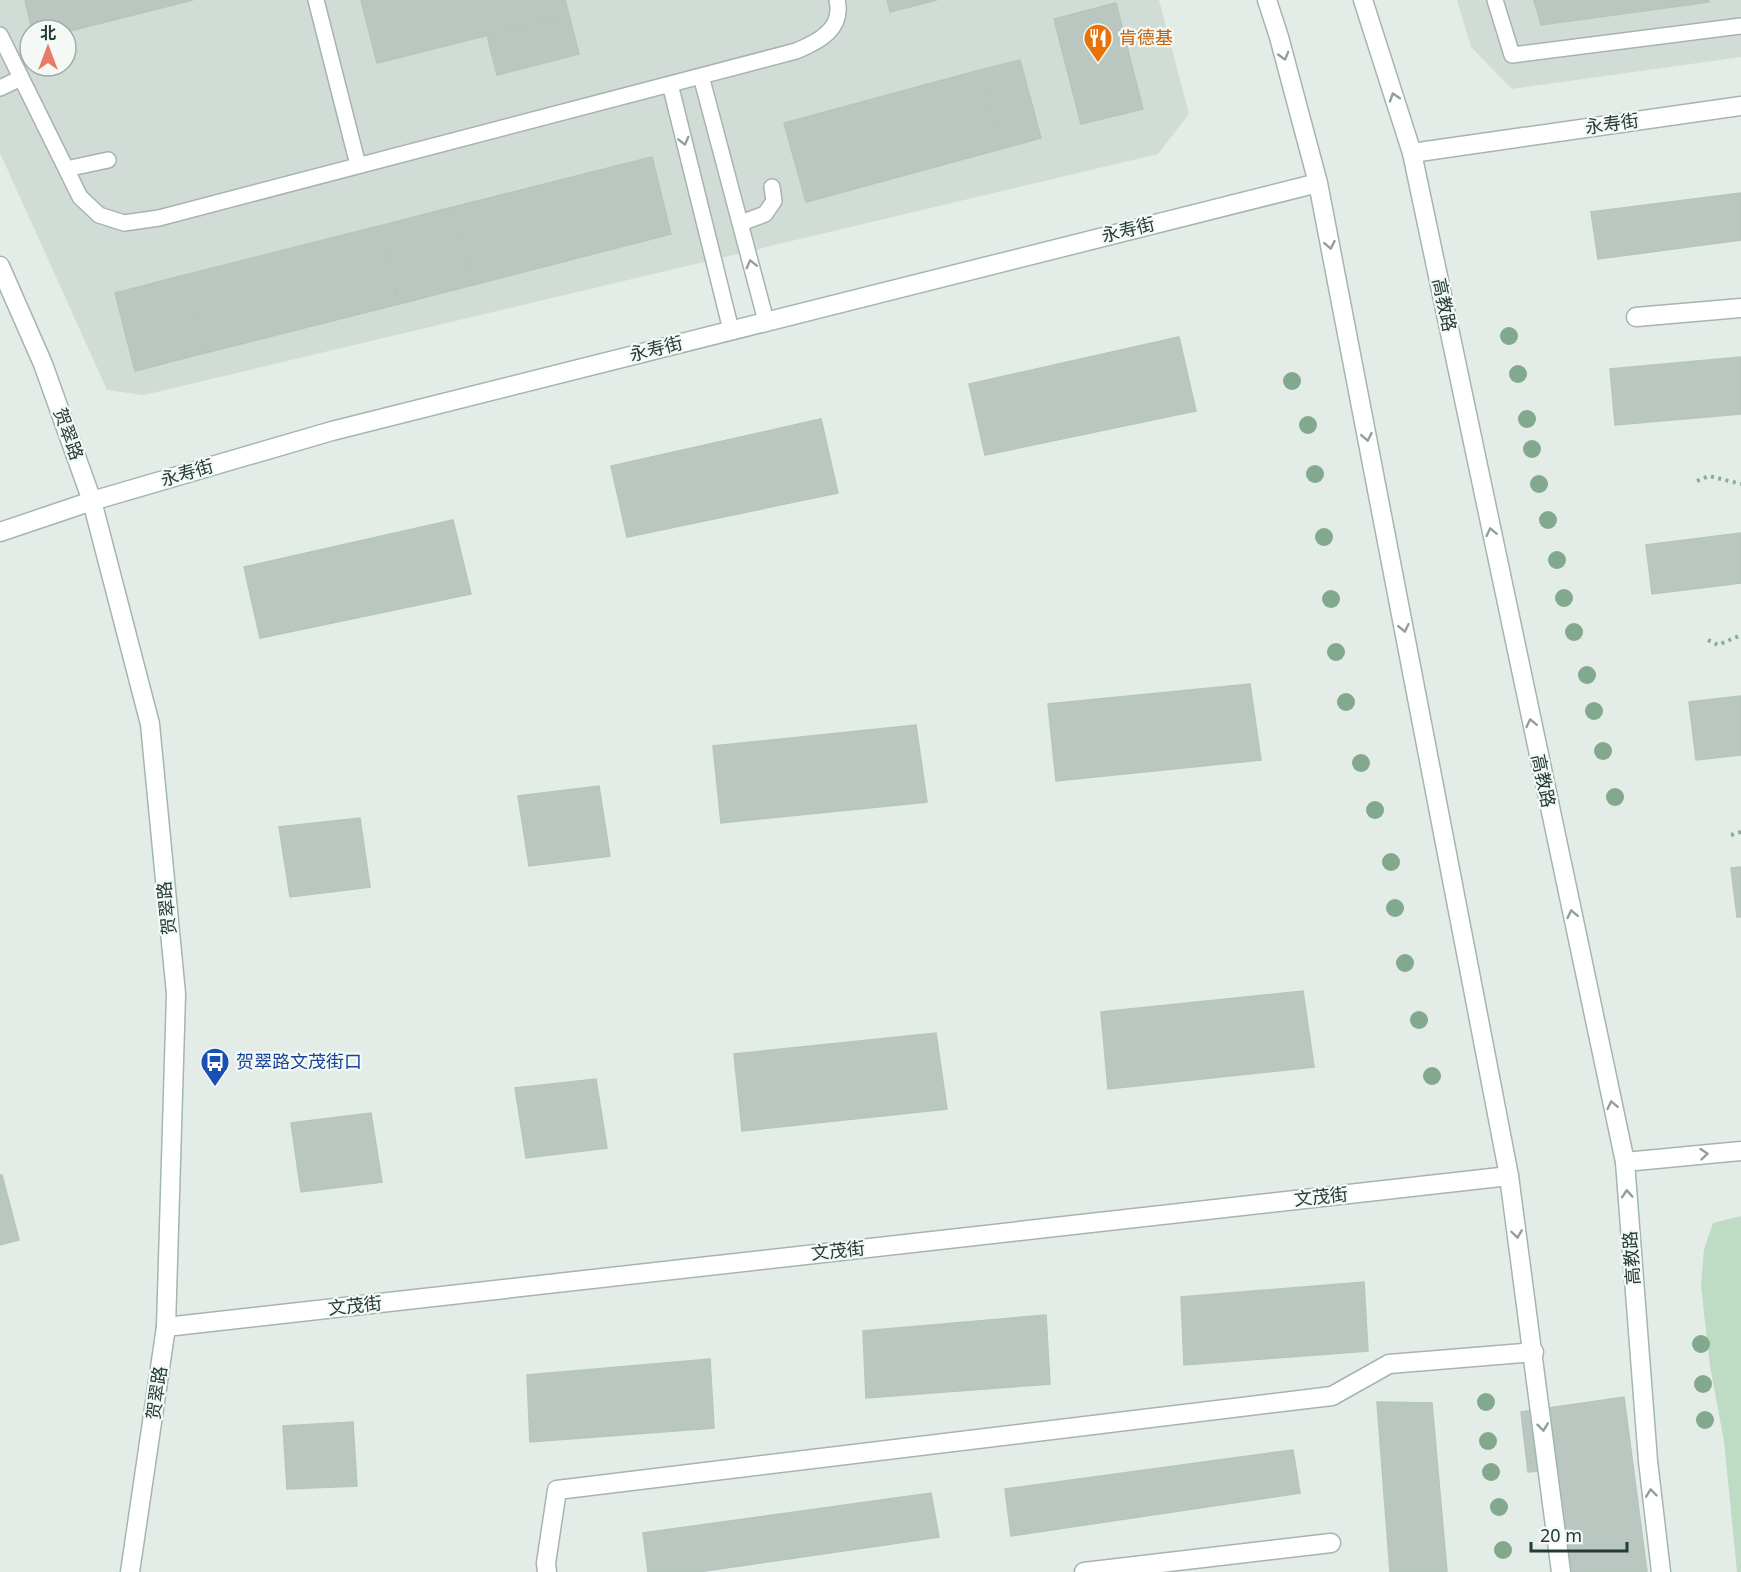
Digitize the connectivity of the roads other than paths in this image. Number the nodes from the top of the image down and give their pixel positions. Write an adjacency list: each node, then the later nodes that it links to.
1 (316, 0): 17 (lane)
2 (837, 0): 10 (lane)
3 (1267, 0): 19 (street, one-way to 19)
4 (1363, 0): 15 (street, 高教路, one-way to 4)
5 (1495, 0): 6 (lane)
6 (1741, 26)
7 (0, 35): 8 (lane)
8 (4, 53): 9 (lane)
9 (18, 74)
10 (701, 76): 12 (lane); 21 (lane)
11 (21, 78): 13 (lane); 18 (lane)
12 (670, 84): 17 (lane); 26 (lane, one-way to 26)
13 (0, 88)
14 (1741, 106): 15 (street, 永寿街)
15 (1412, 153): 30 (street, 高教路, one-way to 15)
16 (108, 160): 18 (lane)
17 (358, 165): 18 (lane)
18 (66, 169)
19 (1318, 183): 25 (street, 永寿街); 31 (street, one-way to 31)
20 (772, 187): 21 (lane)
21 (741, 223): 25 (lane, one-way to 21)
22 (0, 267): 27 (street, 贺翠路)
23 (1741, 308): 24 (street)
24 (1636, 316)
25 (766, 321): 26 (street, 永寿街)
26 (731, 330): 27 (street, 永寿街)
27 (92, 501): 28 (street, 永寿街); 32 (street, 贺翠路)
28 (0, 532)
29 (1741, 1151): 30 (street, one-way to 29)
30 (1624, 1162): 39 (street, 高教路, one-way to 30)
31 (1509, 1176): 32 (street, 文茂街); 33 (street, one-way to 33)
32 (166, 1327): 35 (street, 贺翠路)
33 (1534, 1352): 36 (street); 38 (street, one-way to 38)
34 (1331, 1544): 37 (street)
35 (130, 1572)
36 (547, 1572)
37 (1084, 1572)
38 (1561, 1572)
39 (1661, 1572)

